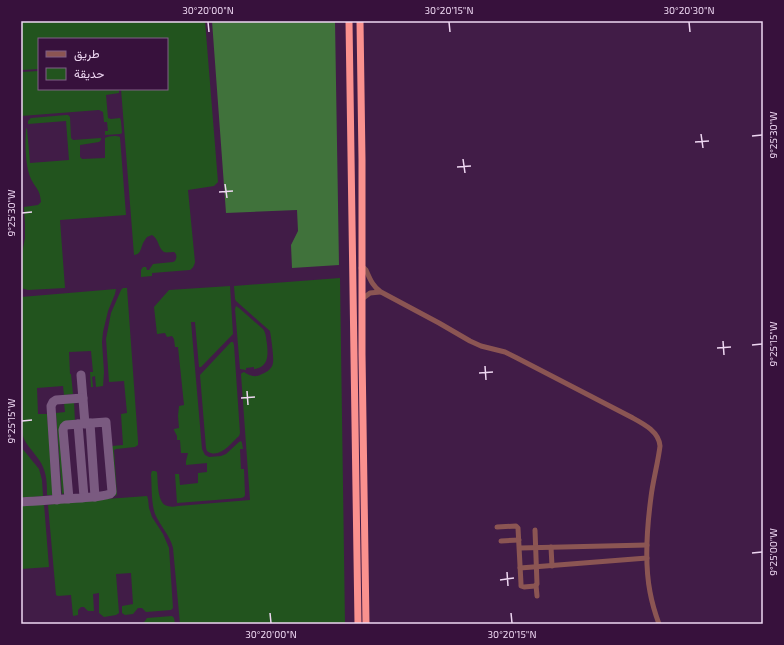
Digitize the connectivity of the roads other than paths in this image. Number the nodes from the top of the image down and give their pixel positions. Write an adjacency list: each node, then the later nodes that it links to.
1 (350, 21): 3 (highway)
2 (360, 21): 4 (highway)
3 (354, 268): 4 (highway); 21 (highway)
4 (361, 268): 5 (street); 6 (highway)
5 (381, 292): 6 (street); 11 (street)
6 (362, 299): 22 (highway)
7 (497, 527): 9 (street)
8 (535, 530): 12 (street)
9 (519, 540): 10 (street); 14 (street)
10 (501, 541)
11 (647, 545): 13 (street); 15 (street)
12 (536, 547): 13 (street); 14 (street); 17 (street)
13 (551, 547): 16 (street)
14 (520, 548): 18 (street)
15 (647, 558): 16 (street); 25 (street)
16 (552, 566): 17 (street)
17 (536, 567): 18 (street); 19 (street)
18 (520, 568): 19 (street)
19 (536, 585): 20 (street)
20 (537, 596)
21 (358, 600): 22 (highway); 23 (highway)
22 (366, 600): 24 (highway)
23 (358, 624)
24 (366, 624)
25 (659, 624)

